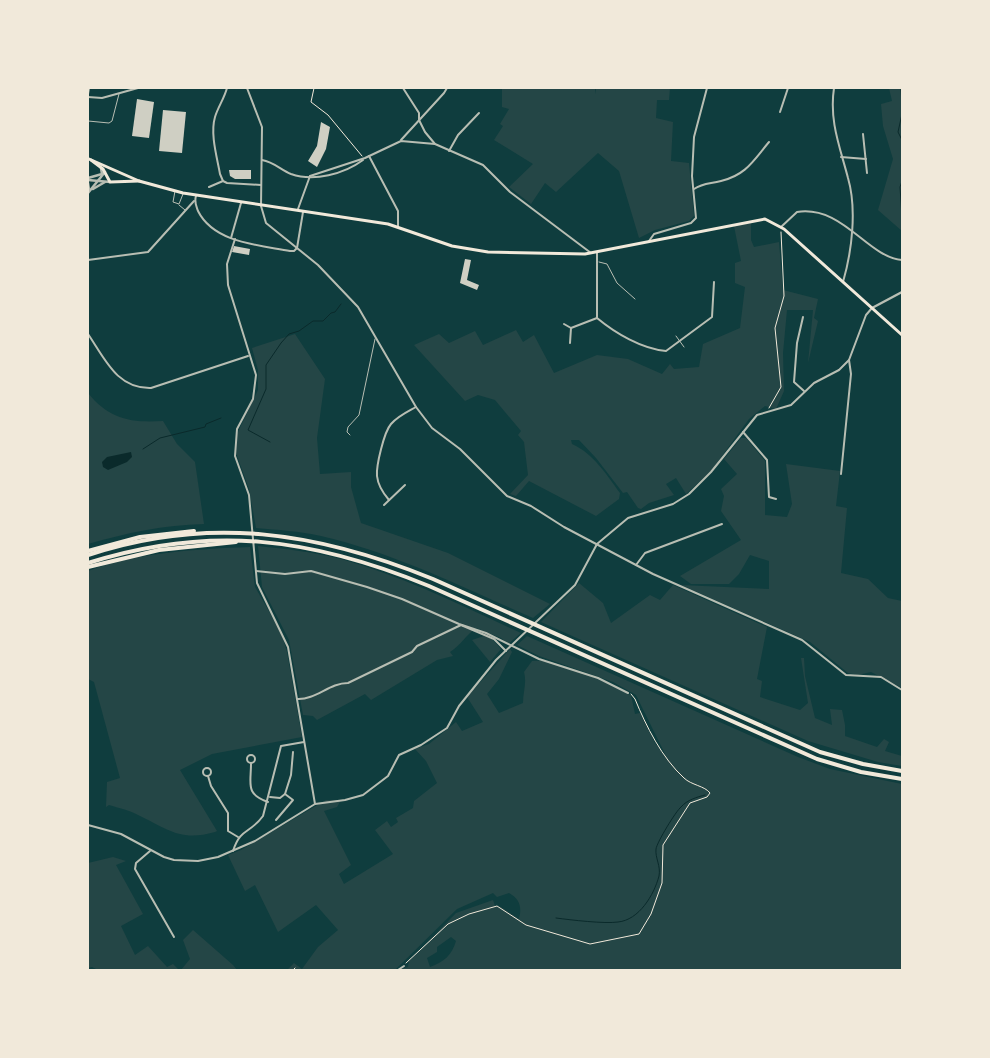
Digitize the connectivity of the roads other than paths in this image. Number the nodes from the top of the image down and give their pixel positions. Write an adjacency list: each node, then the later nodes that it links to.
1 (89, 88): 11 (street)
2 (138, 88): 10 (street)
3 (227, 88): 32 (street)
4 (247, 88): 26 (street)
5 (403, 88): 14 (street)
6 (447, 88): 14 (street)
7 (707, 88): 38 (street)
8 (788, 88): 12 (street)
9 (834, 88): 22 (street)
10 (118, 94): 11 (street); 15 (lane)
11 (88, 96)
12 (780, 112)
13 (479, 113): 20 (street)
14 (419, 120): 17 (street); 19 (street)
15 (88, 121)
16 (862, 134): 25 (street)
17 (401, 141): 19 (street); 21 (street)
18 (769, 142): 38 (street)
19 (435, 144): 20 (street)
20 (449, 151): 58 (street)
21 (368, 156): 24 (street); 50 (street)
22 (842, 157): 25 (street); 52 (street)
23 (88, 158): 27 (main road); 28 (main road)
24 (364, 158): 30 (street); 30 (street)
25 (867, 159): 29 (street)
26 (262, 160): 30 (street); 36 (street)
27 (102, 171): 28 (main road); 31 (street); 33 (street); 35 (main road)
28 (118, 171): 34 (main road); 35 (main road)
29 (867, 173)
30 (310, 176): 48 (street)
31 (88, 180): 33 (street); 40 (street)
32 (223, 180): 36 (street); 37 (street)
33 (98, 181): 35 (street); 40 (street)
34 (139, 181): 35 (main road); 39 (main road)
35 (110, 182): 40 (street)
36 (261, 185): 46 (street)
37 (209, 186)
38 (694, 189): 55 (street)
39 (175, 191): 41 (main road); 45 (lane)
40 (88, 192)
41 (183, 193): 42 (main road); 45 (lane)
42 (196, 196): 43 (street); 44 (main road)
43 (194, 202): 47 (street); 53 (street)
44 (241, 203): 46 (main road); 53 (street)
45 (179, 204): 47 (lane)
46 (261, 206): 48 (main road); 56 (street)
47 (186, 210): 59 (street)
48 (298, 211): 49 (main road)
49 (303, 212): 50 (main road); 56 (street)
50 (398, 226): 58 (main road)
51 (781, 227): 52 (street); 55 (main road); 63 (main road)
52 (852, 230): 60 (street); 63 (street)
53 (231, 238): 54 (street)
54 (235, 240): 56 (street); 78 (street)
55 (650, 241): 57 (main road)
56 (297, 248): 74 (street)
57 (597, 252): 58 (main road); 61 (street)
58 (591, 253)
59 (88, 260)
60 (902, 260)
61 (598, 261): 65 (lane); 68 (street)
62 (714, 282): 75 (street)
63 (843, 282): 66 (main road)
64 (902, 292): 66 (street)
65 (635, 299)
66 (872, 308): 72 (main road); 79 (street)
67 (803, 317): 80 (street)
68 (596, 318): 70 (street); 75 (street)
69 (564, 324): 70 (street)
70 (571, 328): 76 (street)
71 (88, 334): 78 (street)
72 (902, 335)
73 (676, 336): 75 (lane)
74 (375, 339): 81 (street); 83 (lane)
75 (680, 341): 77 (lane)
76 (570, 343)
77 (684, 347)
78 (248, 356): 96 (street)
79 (849, 360): 80 (street); 84 (street)
80 (804, 391): 82 (street)
81 (416, 407): 87 (street); 91 (street)
82 (743, 432): 86 (street); 91 (street)
83 (350, 435)
84 (841, 474)
85 (405, 485): 87 (street)
86 (776, 498)
87 (389, 500): 88 (street)
88 (384, 505)
89 (722, 524): 94 (street)
90 (250, 540): 93 (highway); 95 (highway); 107 (highway)
91 (597, 544): 94 (street); 97 (street)
92 (88, 553): 105 (highway)
93 (88, 563)
94 (636, 565): 99 (street)
95 (88, 568)
96 (256, 571): 97 (street); 101 (street)
97 (513, 645): 98 (street); 100 (street)
98 (506, 651): 101 (street); 111 (street)
99 (902, 690)
100 (628, 693)
101 (297, 699): 102 (street)
102 (304, 742): 109 (street); 111 (street)
103 (293, 752): 108 (street)
104 (251, 764): 110 (street)
105 (902, 771)
106 (208, 776): 114 (street)
107 (902, 778)
108 (285, 794): 109 (street); 112 (street)
109 (269, 796): 110 (street)
110 (268, 802): 114 (street)
111 (315, 804): 116 (street)
112 (276, 820)
113 (88, 824): 115 (street)
114 (238, 837): 116 (street)
115 (150, 851): 116 (street); 117 (street)
116 (234, 851)
117 (174, 937)
118 (404, 966): 119 (street)
119 (398, 970)

